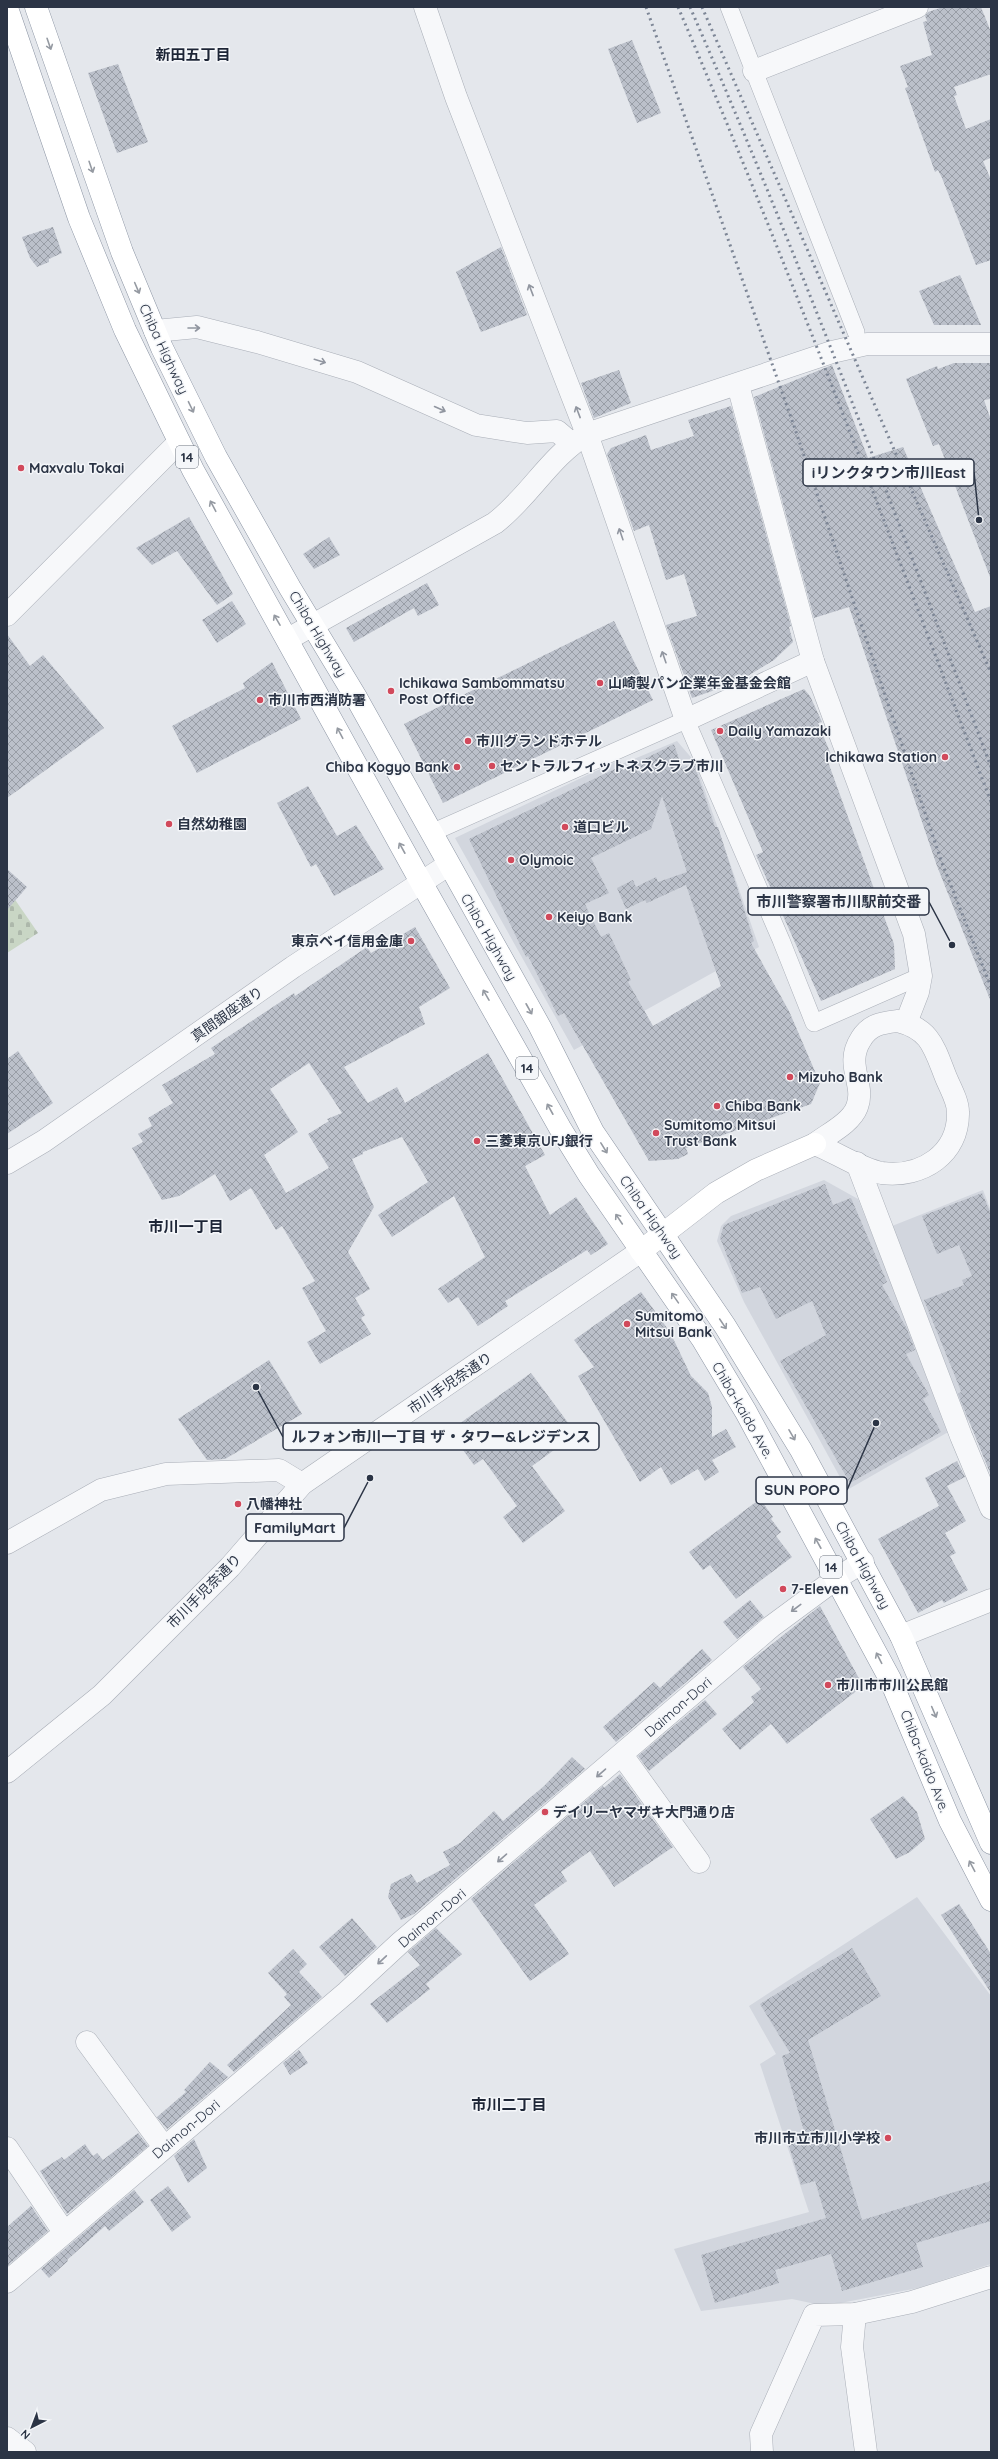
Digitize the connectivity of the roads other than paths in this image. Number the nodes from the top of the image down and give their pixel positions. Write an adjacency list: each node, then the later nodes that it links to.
1 (36, 7): 7 (main road, Chiba Highway / 14, one-way to 7)
2 (425, 7): 11 (street, one-way to 2)
3 (729, 7): 6 (street)
4 (917, 7): 6 (street)
5 (7, 8): 12 (main road, Chiba Highway / 14)
6 (754, 71): 8 (street)
7 (155, 331): 11 (street, one-way to 11); 14 (main road, Chiba Highway / 14, one-way to 14)
8 (856, 332)
9 (991, 344): 10 (street)
10 (738, 385): 11 (street); 16 (street)
11 (579, 439): 14 (street); 17 (street, one-way to 11)
12 (179, 442): 13 (street); 15 (main road, Chiba Highway / 14, one-way to 12)
13 (7, 615)
14 (312, 624): 15 (street); 18 (main road, Chiba Highway / 14)
15 (288, 639): 20 (main road, Chiba Highway / 14, one-way to 15)
16 (813, 660): 17 (street); 21 (street)
17 (686, 720): 18 (street); 21 (street)
18 (431, 833): 19 (main road, Chiba Highway / 14)
19 (448, 865): 20 (street, 真間銀座通り); 26 (main road, Chiba Highway / 14, one-way to 26)
20 (421, 882): 24 (street, 真間銀座通り); 27 (main road, Chiba Highway / 14, one-way to 20)
21 (921, 976): 22 (street)
22 (906, 1023): 23 (street); 25 (street)
23 (815, 1144): 25 (street); 26 (main road)
24 (7, 1163)
25 (857, 1163): 29 (street)
26 (662, 1234): 27 (main road); 31 (main road, Chiba Highway / 14, one-way to 31)
27 (641, 1251): 28 (street, 市川手児奈通り); 32 (main road, Chiba-kaido Ave. / 14, one-way to 27)
28 (302, 1484): 30 (street); 36 (street, 市川手児奈通り)
29 (991, 1508)
30 (7, 1543)
31 (863, 1562): 32 (street, Daimon-Dori); 34 (main road, Chiba Highway / 14)
32 (837, 1578): 35 (street, Daimon-Dori, one-way to 35); 39 (main road, Chiba-kaido Ave. / 14, one-way to 32)
33 (991, 1600): 34 (street)
34 (901, 1636): 37 (main road, Chiba Highway / 14, one-way to 37)
35 (622, 1755): 38 (street); 41 (street, Daimon-Dori, one-way to 41)
36 (7, 1772)
37 (991, 1842)
38 (699, 1862)
39 (991, 1900)
40 (87, 2042): 41 (street)
41 (164, 2147): 43 (street, Daimon-Dori)
42 (7, 2148): 43 (street)
43 (64, 2232): 45 (street, Daimon-Dori)
44 (991, 2277): 46 (street)
45 (7, 2282)
46 (855, 2314): 49 (street); 50 (street)
47 (7, 2438): 48 (street)
48 (25, 2452)
49 (762, 2452)
50 (866, 2452)

